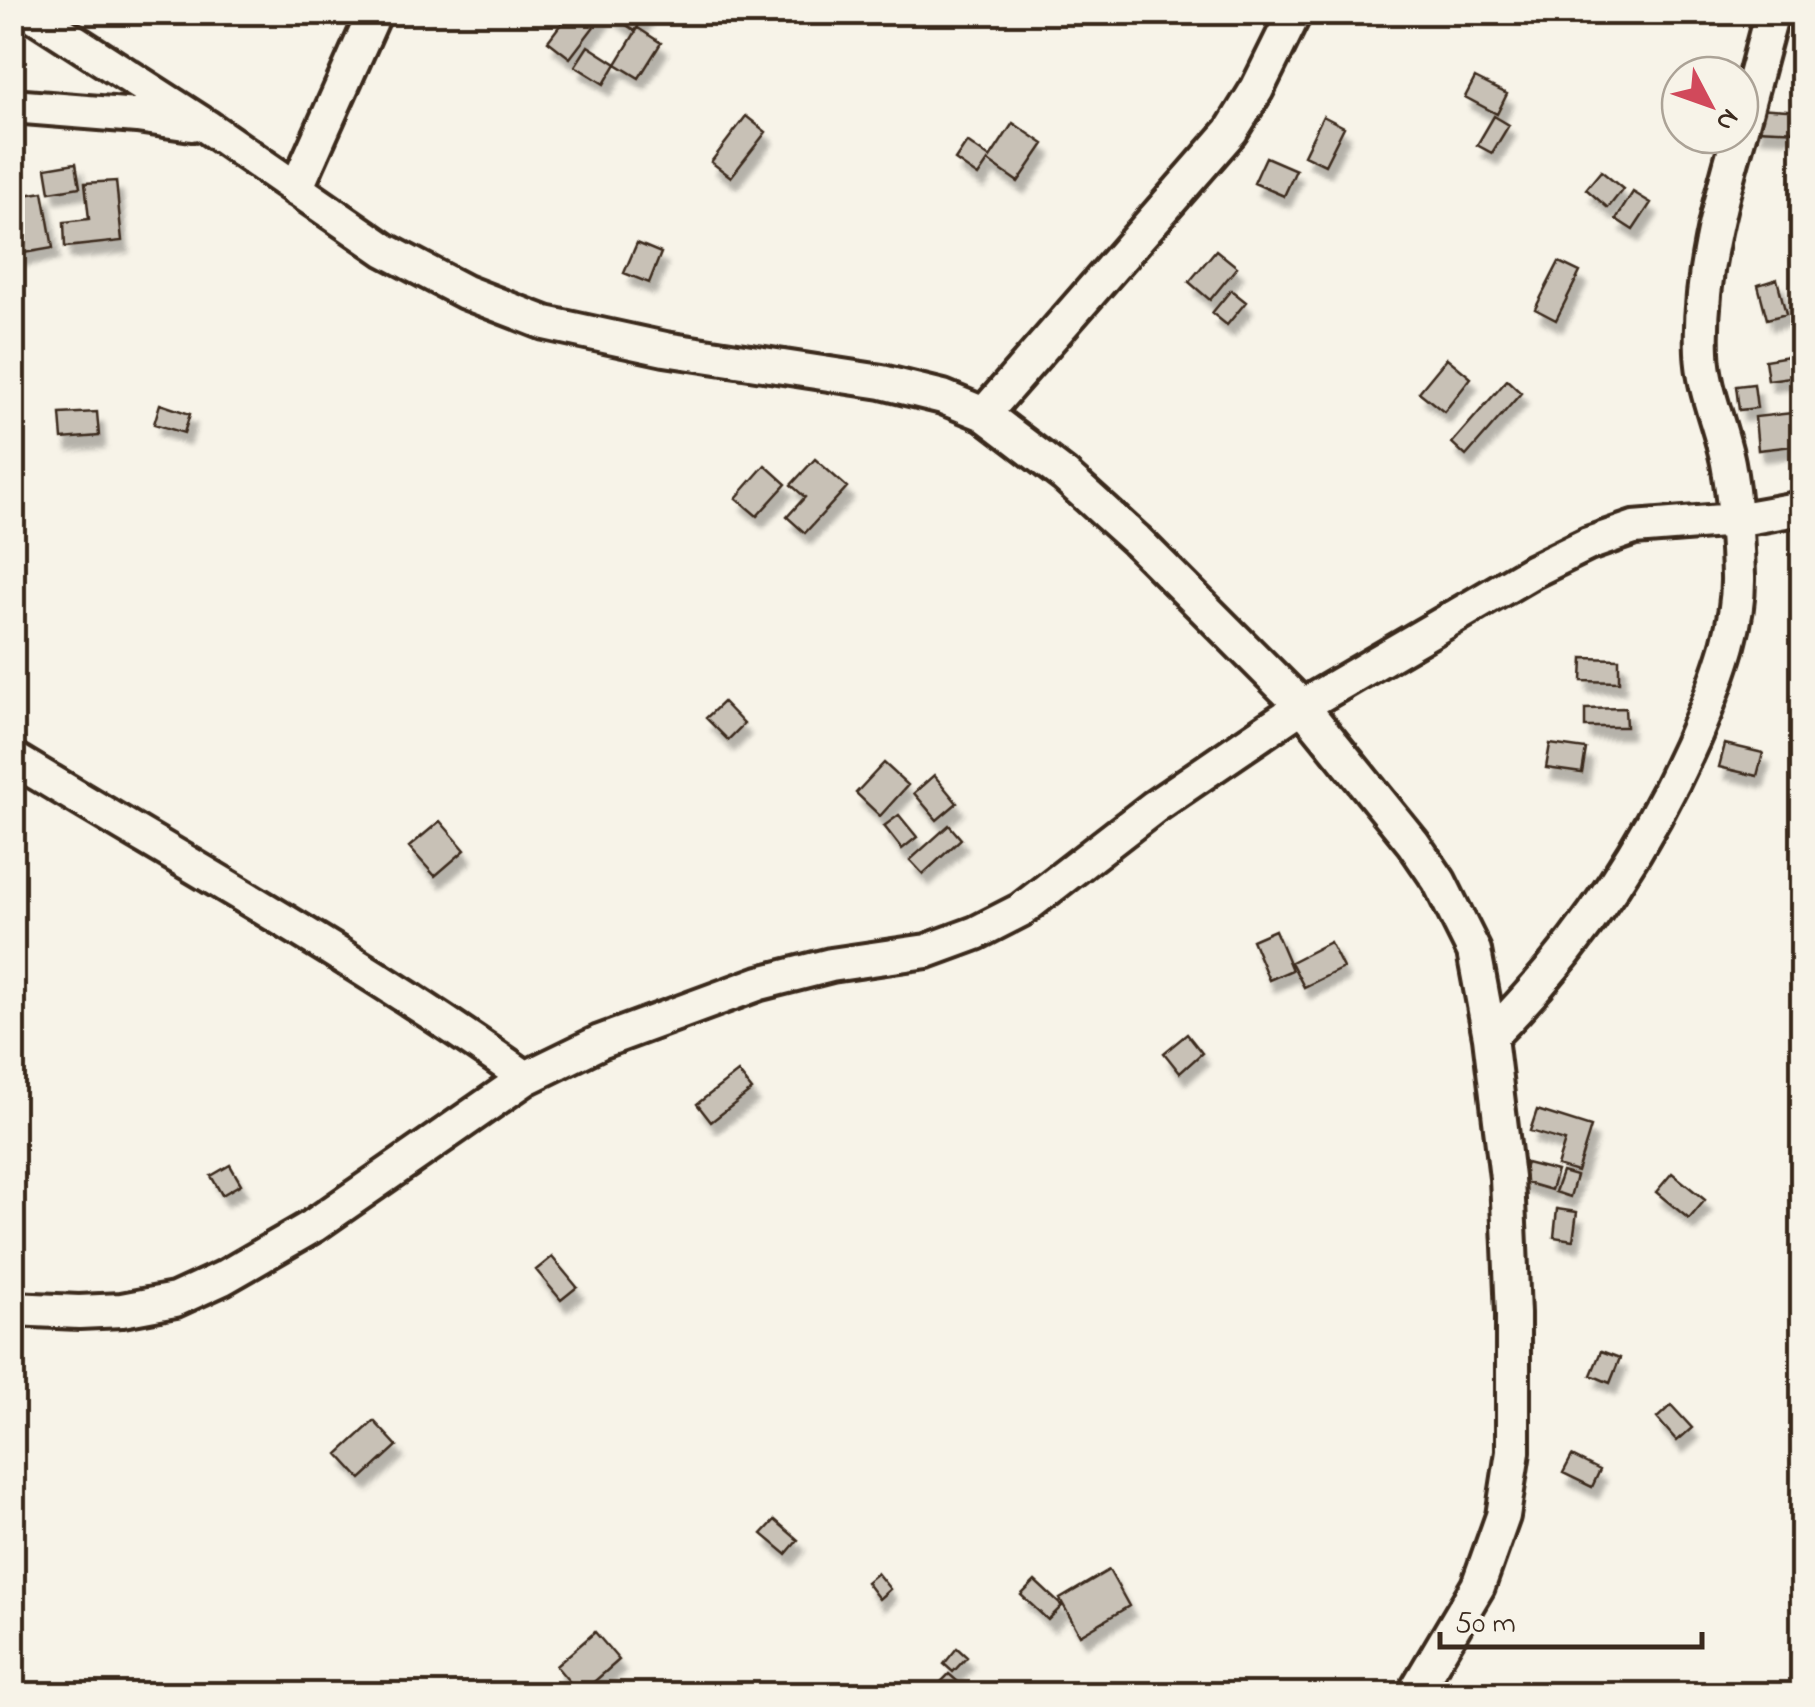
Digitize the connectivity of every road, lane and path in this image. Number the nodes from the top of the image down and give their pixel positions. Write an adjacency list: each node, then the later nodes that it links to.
1 (29, 12): 7 (street)
2 (375, 12): 9 (street)
3 (1295, 12): 10 (street)
4 (1762, 19): 5 (street)
5 (1755, 55)
6 (12, 106): 7 (street)
7 (206, 126): 9 (street)
8 (1735, 155): 12 (street)
9 (296, 188): 10 (street)
10 (984, 414): 13 (street)
11 (1802, 508): 12 (street)
12 (1735, 520): 13 (street); 15 (street)
13 (1302, 706): 15 (street); 16 (street)
14 (12, 758): 16 (street)
15 (1490, 1037): 18 (street)
16 (526, 1078): 17 (street)
17 (12, 1309)
18 (1414, 1694)

